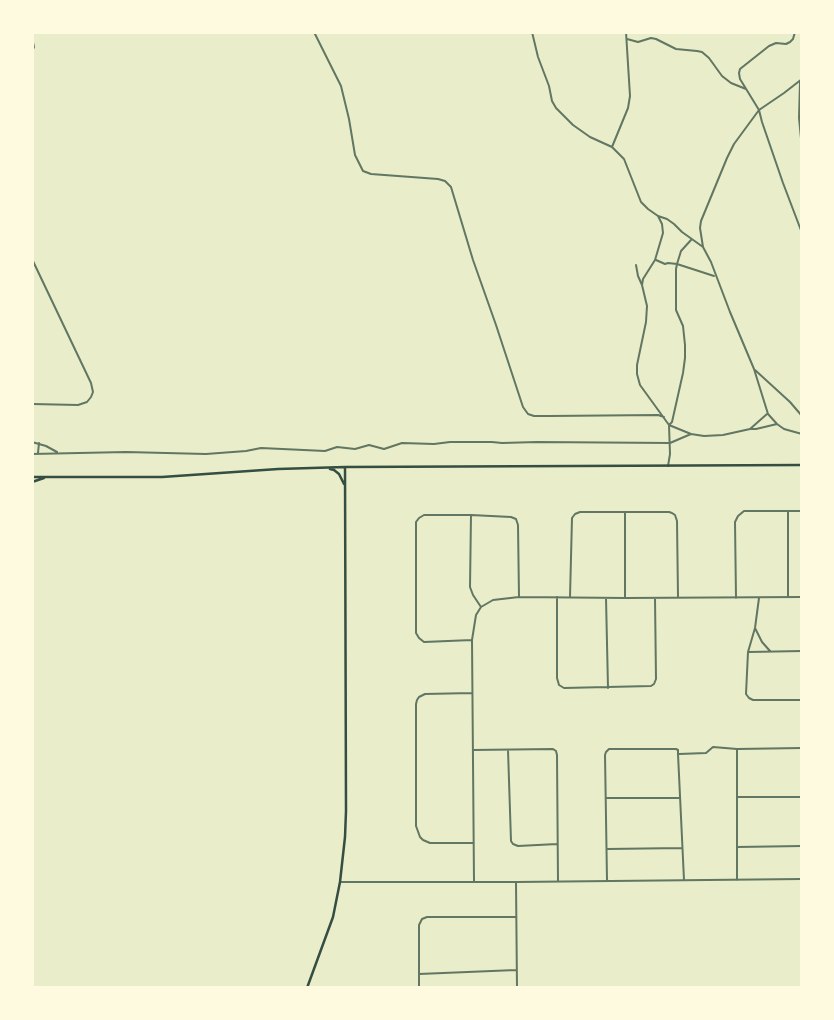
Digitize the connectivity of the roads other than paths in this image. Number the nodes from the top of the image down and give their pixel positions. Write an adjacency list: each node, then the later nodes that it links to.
1 (314, 32): 27 (street)
2 (532, 32): 11 (street)
3 (626, 32): 6 (street)
4 (795, 32): 9 (street)
5 (32, 38): 7 (street)
6 (627, 39): 9 (street); 11 (street)
7 (32, 52)
8 (801, 80): 10 (street); 12 (street)
9 (747, 90): 10 (street)
10 (759, 110): 14 (street); 16 (street)
11 (612, 147): 13 (street)
12 (802, 149)
13 (658, 216): 15 (street); 18 (street)
14 (802, 234)
15 (692, 240): 16 (street); 19 (street)
16 (703, 247): 21 (street)
17 (32, 259): 24 (street)
18 (655, 260): 19 (street); 22 (street)
19 (677, 264): 21 (street); 29 (street)
20 (636, 265): 22 (street)
21 (716, 276): 23 (street)
22 (642, 285): 27 (street)
23 (754, 369): 25 (street); 26 (street)
24 (32, 404)
25 (768, 414): 28 (street); 30 (street)
26 (802, 416)
27 (664, 417): 29 (street)
28 (777, 424): 30 (street); 32 (street)
29 (669, 426): 31 (street); 35 (street)
30 (750, 429): 31 (street)
31 (691, 434): 35 (street)
32 (802, 434)
33 (32, 442): 34 (street)
34 (39, 443): 37 (street); 38 (street)
35 (670, 443): 38 (street); 40 (street)
36 (32, 454): 37 (street)
37 (38, 454): 38 (street)
38 (59, 454)
39 (802, 465): 40 (main road)
40 (668, 466): 41 (main road)
41 (345, 467): 42 (main road); 46 (main road)
42 (328, 468): 44 (main road); 46 (main road)
43 (32, 477): 44 (main road)
44 (48, 477): 45 (main road)
45 (32, 482)
46 (345, 485): 91 (main road)
47 (788, 511): 48 (street); 54 (street); 60 (street)
48 (802, 511)
49 (625, 512): 53 (street); 57 (street); 59 (street)
50 (470, 515): 51 (street); 62 (street); 64 (street)
51 (519, 597): 52 (street); 62 (street)
52 (557, 597): 53 (street); 68 (street)
53 (570, 597): 56 (street)
54 (788, 597): 55 (street); 61 (street)
55 (802, 597)
56 (606, 598): 57 (street); 68 (street)
57 (625, 598): 58 (street)
58 (655, 598): 59 (street); 68 (street)
59 (678, 598): 60 (street)
60 (736, 598): 61 (street)
61 (760, 598): 63 (street)
62 (481, 607): 64 (street)
63 (755, 628): 66 (street); 67 (street)
64 (472, 640): 69 (street)
65 (802, 651): 67 (street)
66 (748, 652): 67 (street); 70 (street)
67 (771, 652)
68 (608, 688)
69 (473, 693): 73 (street); 80 (street)
70 (802, 700)
71 (802, 748): 72 (street)
72 (737, 749): 75 (street); 77 (street)
73 (473, 750): 74 (street); 80 (street)
74 (508, 750): 81 (street); 81 (street)
75 (678, 754): 78 (street); 79 (street)
76 (802, 796): 77 (street)
77 (737, 797): 83 (street)
78 (606, 798): 79 (street); 85 (street)
79 (680, 798): 84 (street)
80 (473, 844): 92 (street)
81 (557, 844): 89 (street)
82 (802, 846): 83 (street)
83 (737, 847): 88 (street)
84 (682, 848): 85 (street); 90 (street)
85 (607, 849): 87 (street)
86 (802, 879): 88 (street)
87 (607, 880): 89 (street); 90 (street)
88 (737, 880): 90 (street)
89 (558, 881): 93 (street)
90 (684, 881)
91 (340, 882): 92 (street); 97 (main road)
92 (474, 882): 93 (street)
93 (516, 882): 94 (street)
94 (516, 918): 95 (street); 96 (street)
95 (516, 970): 96 (street); 99 (street)
96 (420, 974): 98 (street)
97 (307, 988)
98 (419, 988)
99 (516, 988)

